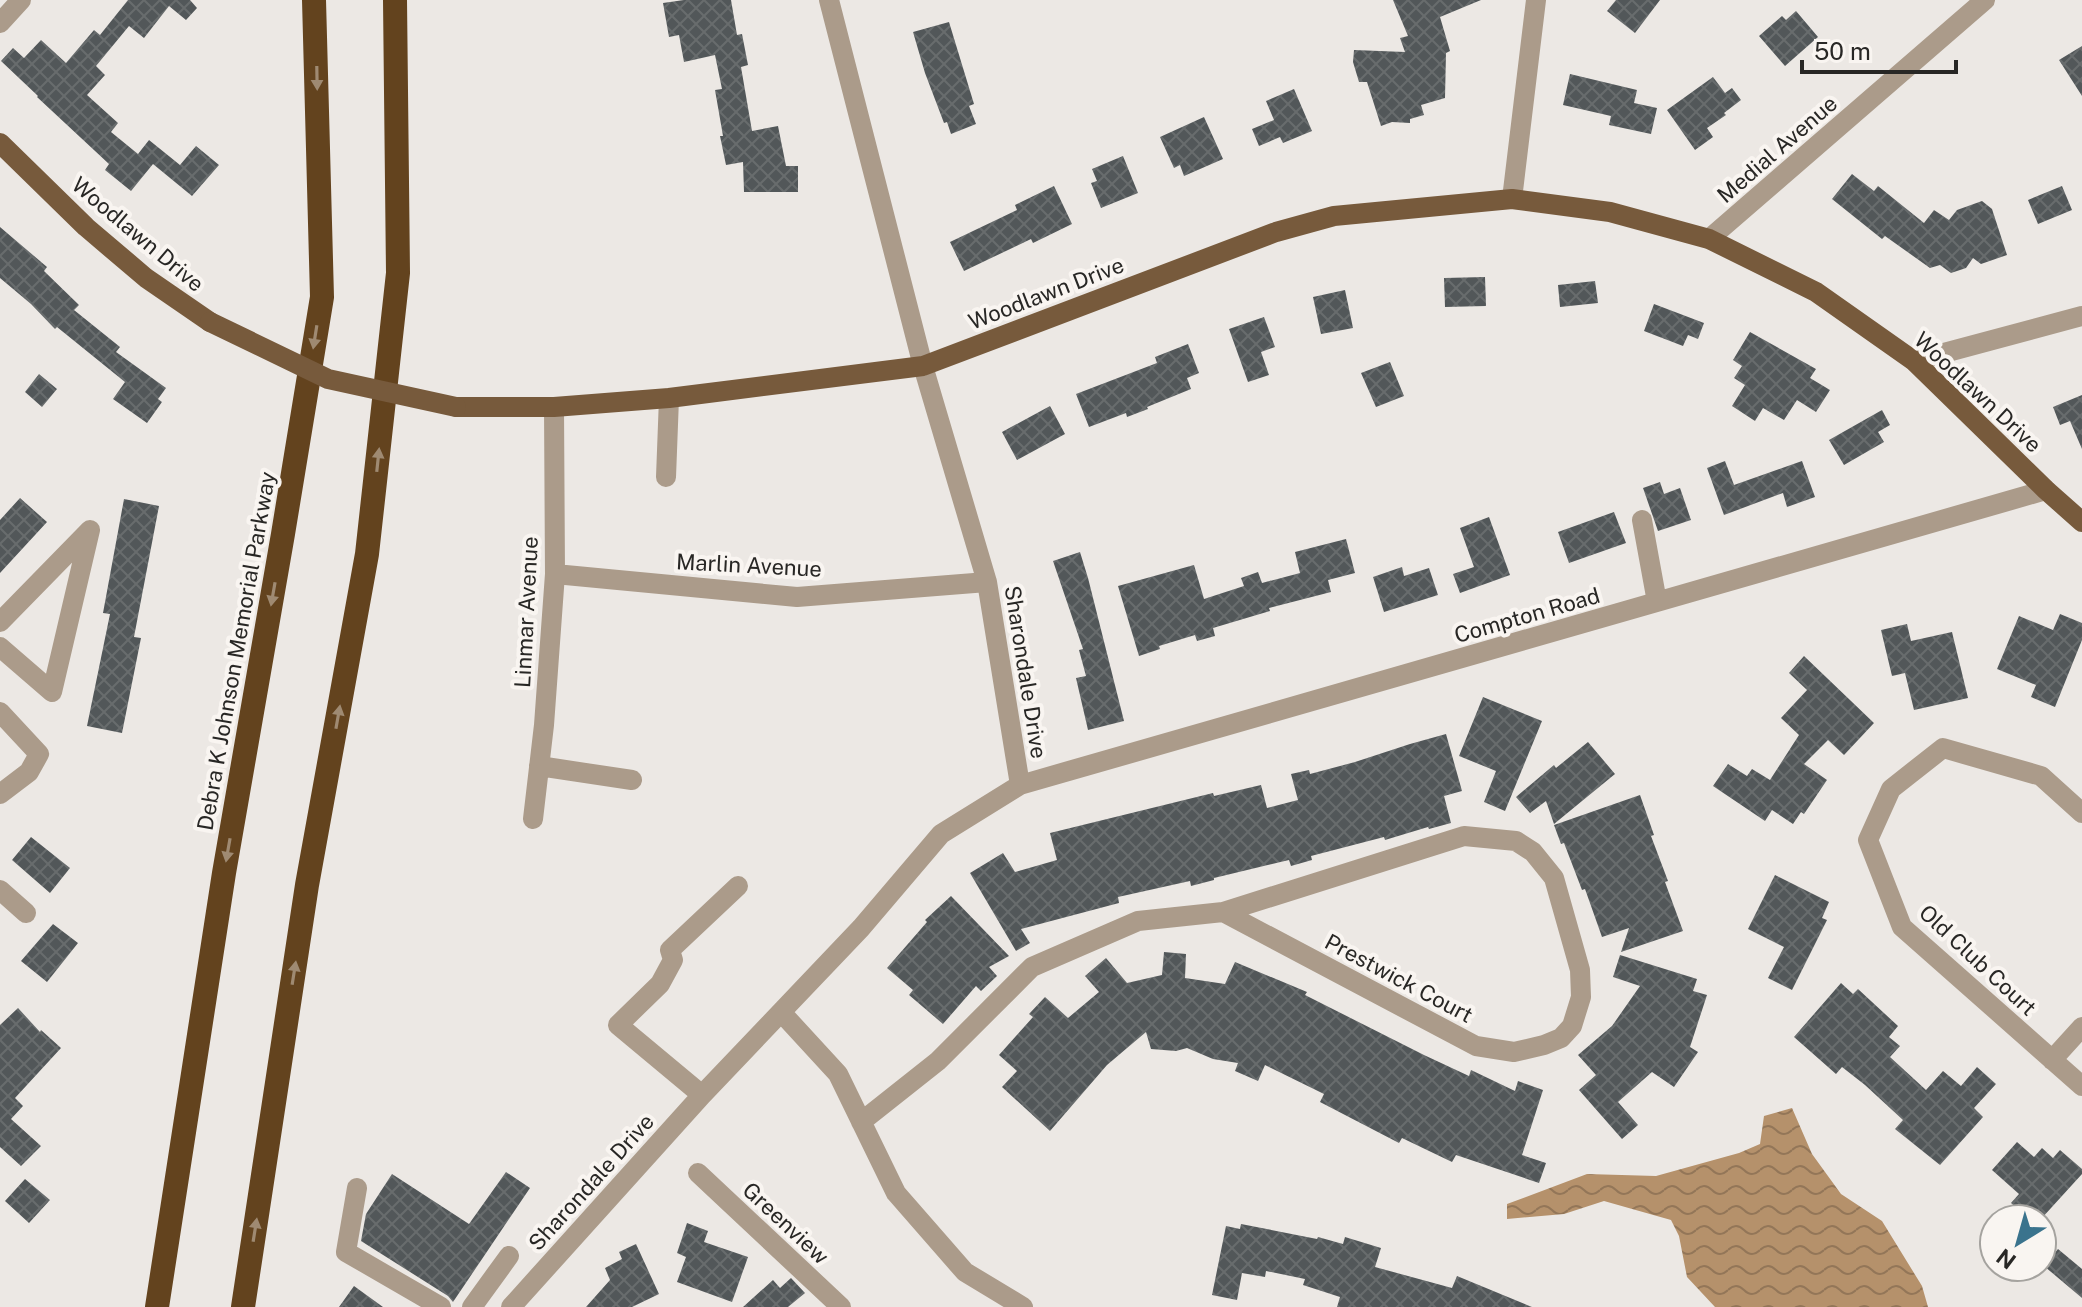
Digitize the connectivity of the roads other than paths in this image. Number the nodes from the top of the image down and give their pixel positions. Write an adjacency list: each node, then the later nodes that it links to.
1 (21, 0): 7 (street)
2 (314, 0): 47 (highway, Debra K Johnson Memorial Parkway, one-way to 47)
3 (395, 0): 48 (highway, one-way to 3)
4 (829, 0): 13 (street, Sharondale Drive)
5 (1536, 0): 9 (street)
6 (1985, 0): 10 (street, Medial Avenue)
7 (0, 23)
8 (0, 143): 15 (main road, Woodlawn Drive, bridge)
9 (1512, 199): 10 (main road, Woodlawn Drive); 13 (main road, Woodlawn Drive)
10 (1709, 239): 12 (main road, Woodlawn Drive)
11 (2082, 316): 12 (street)
12 (1914, 361): 17 (main road, Woodlawn Drive)
13 (923, 366): 14 (main road, Woodlawn Drive); 21 (street, Sharondale Drive)
14 (669, 398): 15 (main road, Woodlawn Drive); 16 (street)
15 (554, 407): 20 (street, Linmar Avenue)
16 (666, 477)
17 (2046, 490): 19 (main road, Woodlawn Drive); 22 (street, Compton Road)
18 (1642, 520): 22 (street)
19 (2082, 522)
20 (555, 574): 21 (street, Marlin Avenue); 26 (street, Linmar Avenue)
21 (987, 582): 28 (street, Sharondale Drive)
22 (1657, 602): 28 (street, Compton Road)
23 (0, 622): 24 (street)
24 (0, 647)
25 (0, 712): 29 (street)
26 (539, 766): 27 (street); 31 (street, Linmar Avenue)
27 (632, 780)
28 (1020, 785): 36 (street, Sharondale Drive)
29 (0, 794)
30 (2082, 813): 38 (street, Old Club Court)
31 (533, 819)
32 (738, 886): 40 (street)
33 (0, 890): 35 (street)
34 (1223, 912): 34 (street, Prestwick Court); 41 (street, Prestwick Court)
35 (26, 913)
36 (781, 1012): 40 (street, Sharondale Drive); 41 (street)
37 (2082, 1027): 38 (street)
38 (2052, 1060): 39 (street, Old Club Court)
39 (2082, 1086)
40 (702, 1095): 46 (street, Sharondale Drive)
41 (861, 1122): 52 (street)
42 (698, 1173): 51 (street, Greenview)
43 (357, 1188): 49 (street)
44 (509, 1256): 45 (street)
45 (492, 1280): 46 (street); 50 (street)
46 (514, 1304)
47 (157, 1307)
48 (243, 1307)
49 (441, 1307)
50 (472, 1307)
51 (841, 1307)
52 (1023, 1307)

